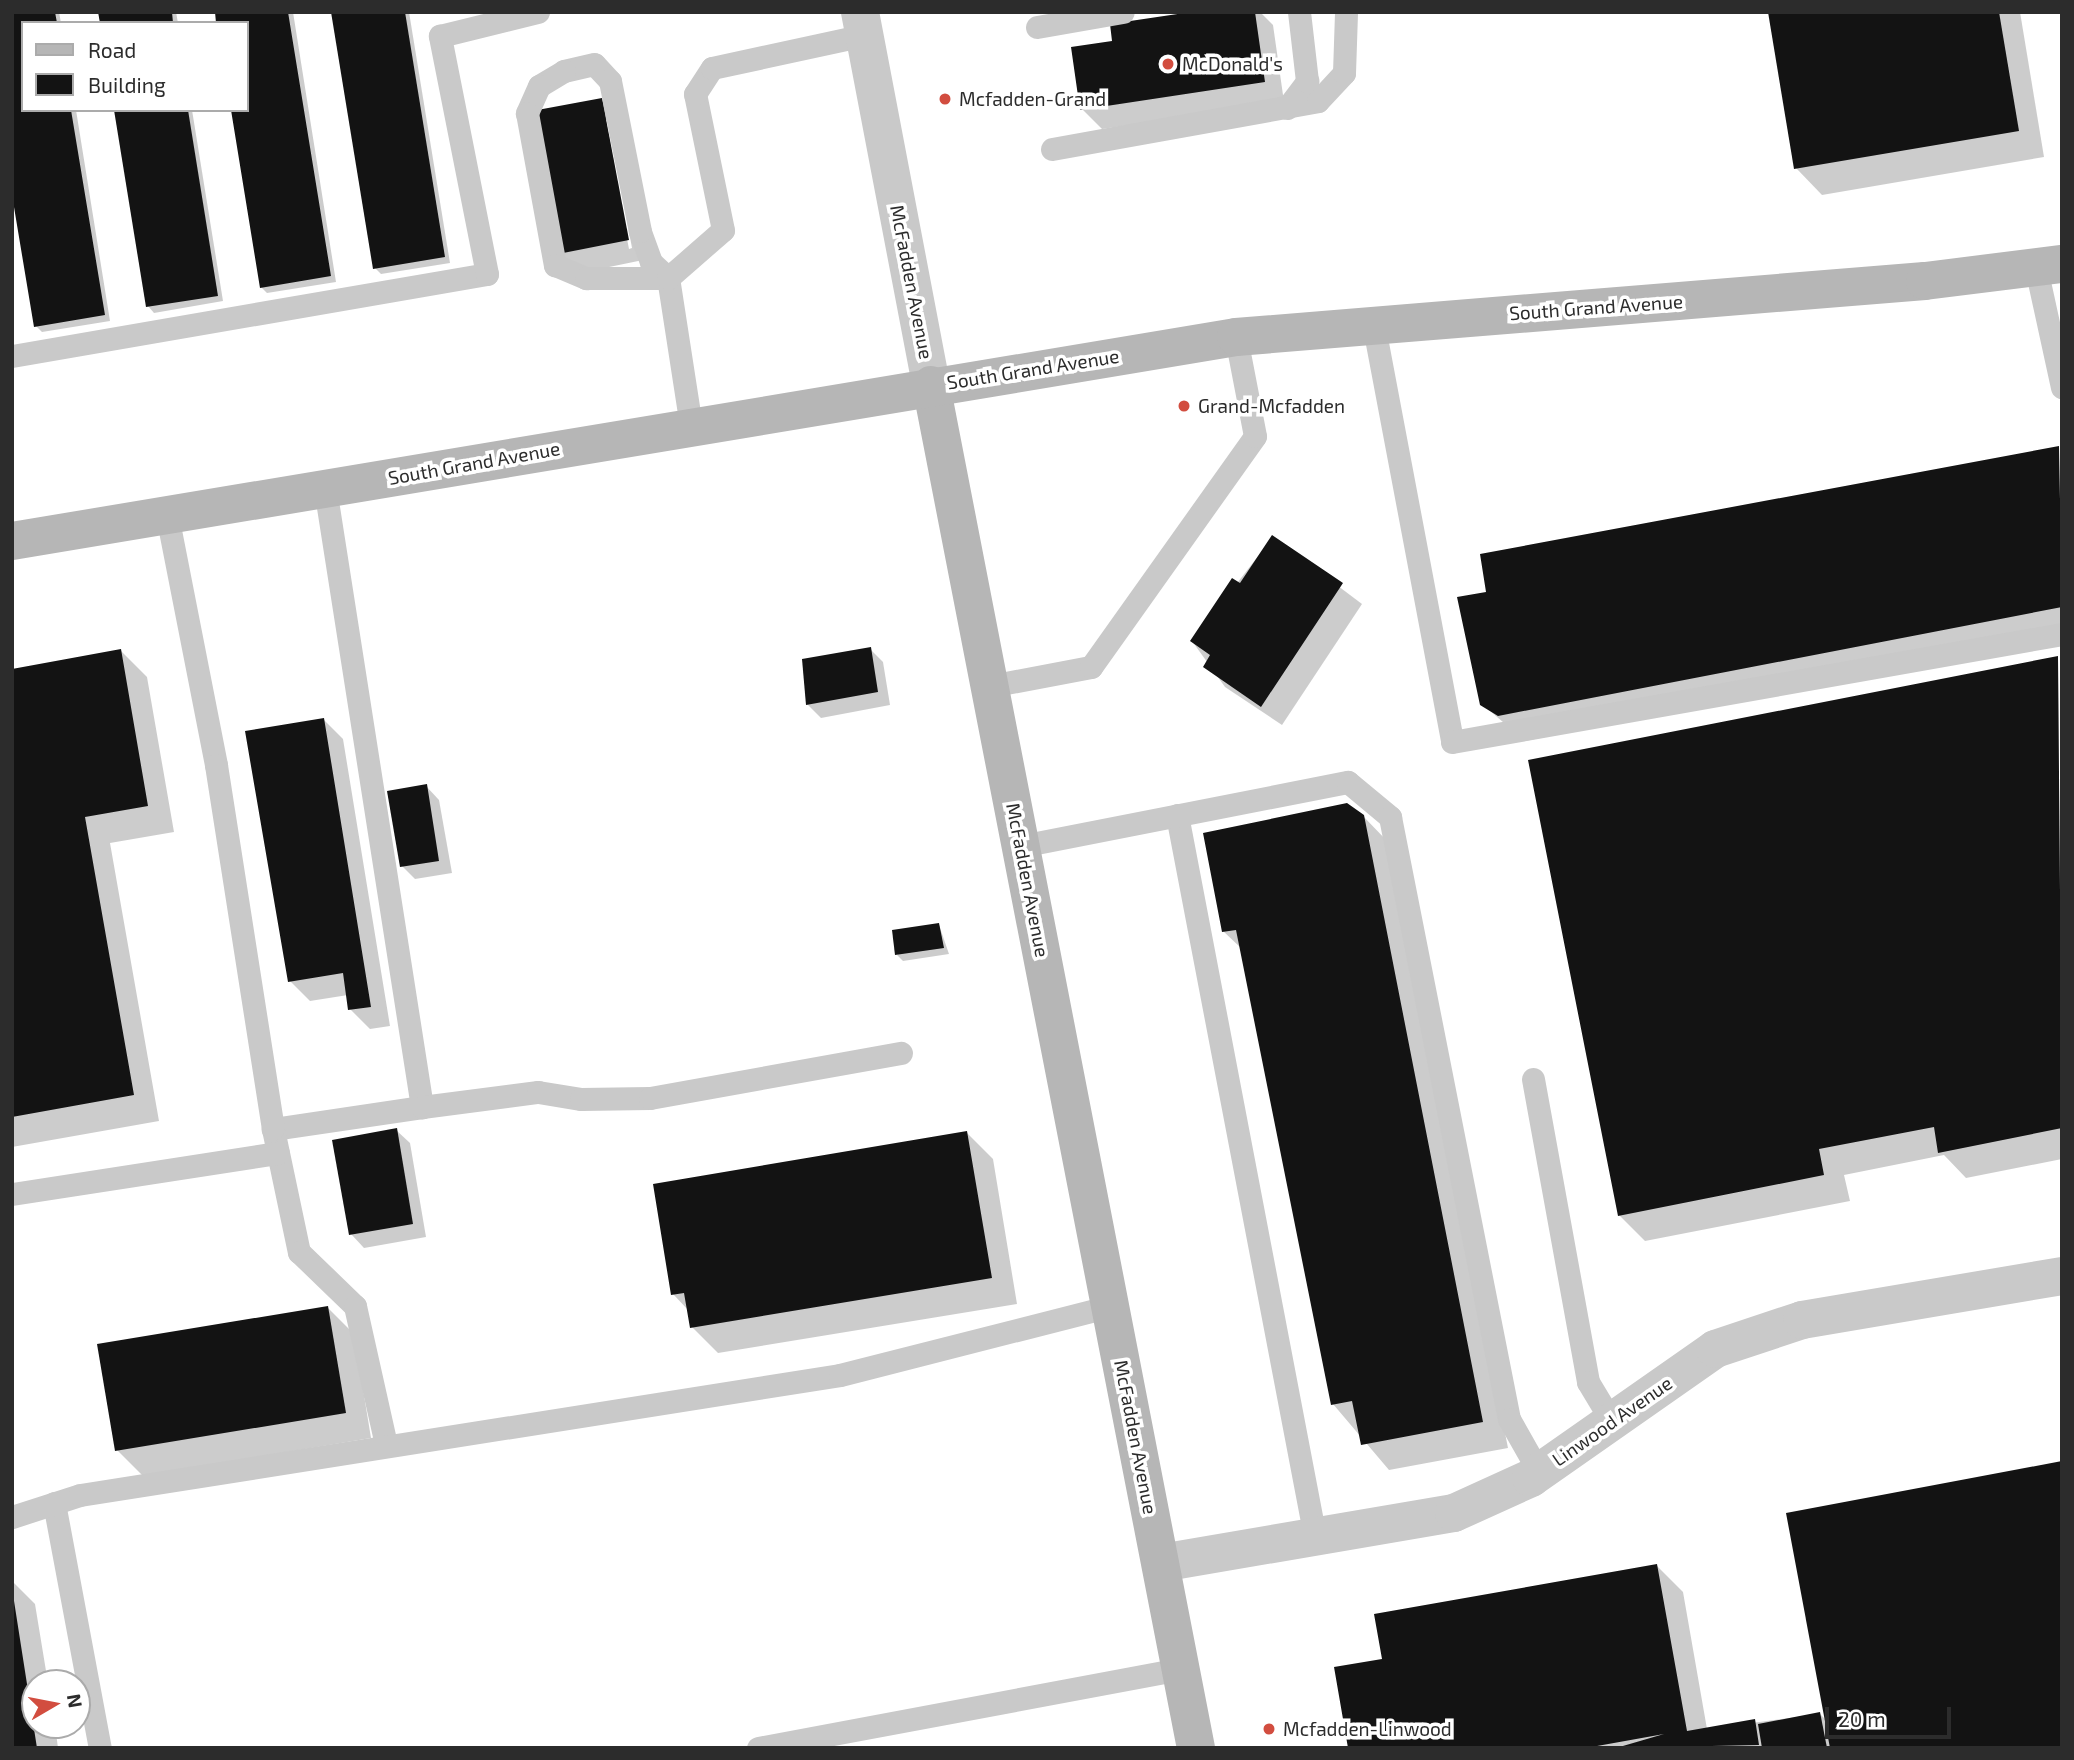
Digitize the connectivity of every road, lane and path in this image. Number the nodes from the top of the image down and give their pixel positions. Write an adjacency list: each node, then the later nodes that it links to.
1 (538, 12): 13 (lane)
2 (1123, 12): 6 (lane)
3 (1299, 12): 7 (lane)
4 (1346, 12): 7 (lane)
5 (862, 24): 10 (lane); 14 (street, McFadden Avenue)
6 (1037, 27)
7 (1287, 108): 8 (lane)
8 (1052, 149)
9 (2049, 266): 11 (main road, South Grand Avenue); 15 (lane)
10 (668, 278): 10 (lane); 16 (lane)
11 (1373, 323): 12 (main road, South Grand Avenue); 20 (lane)
12 (1236, 337): 14 (main road, South Grand Avenue); 21 (lane)
13 (12, 356)
14 (931, 385): 16 (main road, South Grand Avenue); 21 (main road, McFadden Avenue)
15 (2062, 387)
16 (691, 426): 17 (main road, South Grand Avenue)
17 (325, 488): 18 (main road, South Grand Avenue); 26 (lane)
18 (167, 515): 19 (main road, South Grand Avenue); 27 (lane)
19 (12, 541)
20 (2062, 634)
21 (990, 686): 23 (main road, McFadden Avenue)
22 (1177, 816): 23 (lane); 34 (lane); 37 (lane)
23 (1021, 846): 31 (main road, McFadden Avenue)
24 (901, 1054): 26 (lane)
25 (1533, 1079): 32 (lane)
26 (422, 1107): 27 (lane)
27 (273, 1129): 28 (lane)
28 (278, 1153): 29 (lane); 33 (lane)
29 (12, 1194)
30 (2062, 1276): 32 (street, Linwood Avenue)
31 (1111, 1306): 33 (lane); 38 (main road, McFadden Avenue)
32 (1612, 1422): 34 (street, Linwood Avenue)
33 (386, 1445): 35 (lane)
34 (1539, 1472): 37 (street, Linwood Avenue)
35 (54, 1503): 36 (lane); 40 (lane)
36 (12, 1517)
37 (1315, 1537): 38 (street, Linwood Avenue)
38 (1161, 1563): 39 (main road, McFadden Avenue)
39 (1181, 1669): 41 (lane); 42 (main road, McFadden Avenue)
40 (100, 1748)
41 (758, 1748)
42 (1196, 1748)

